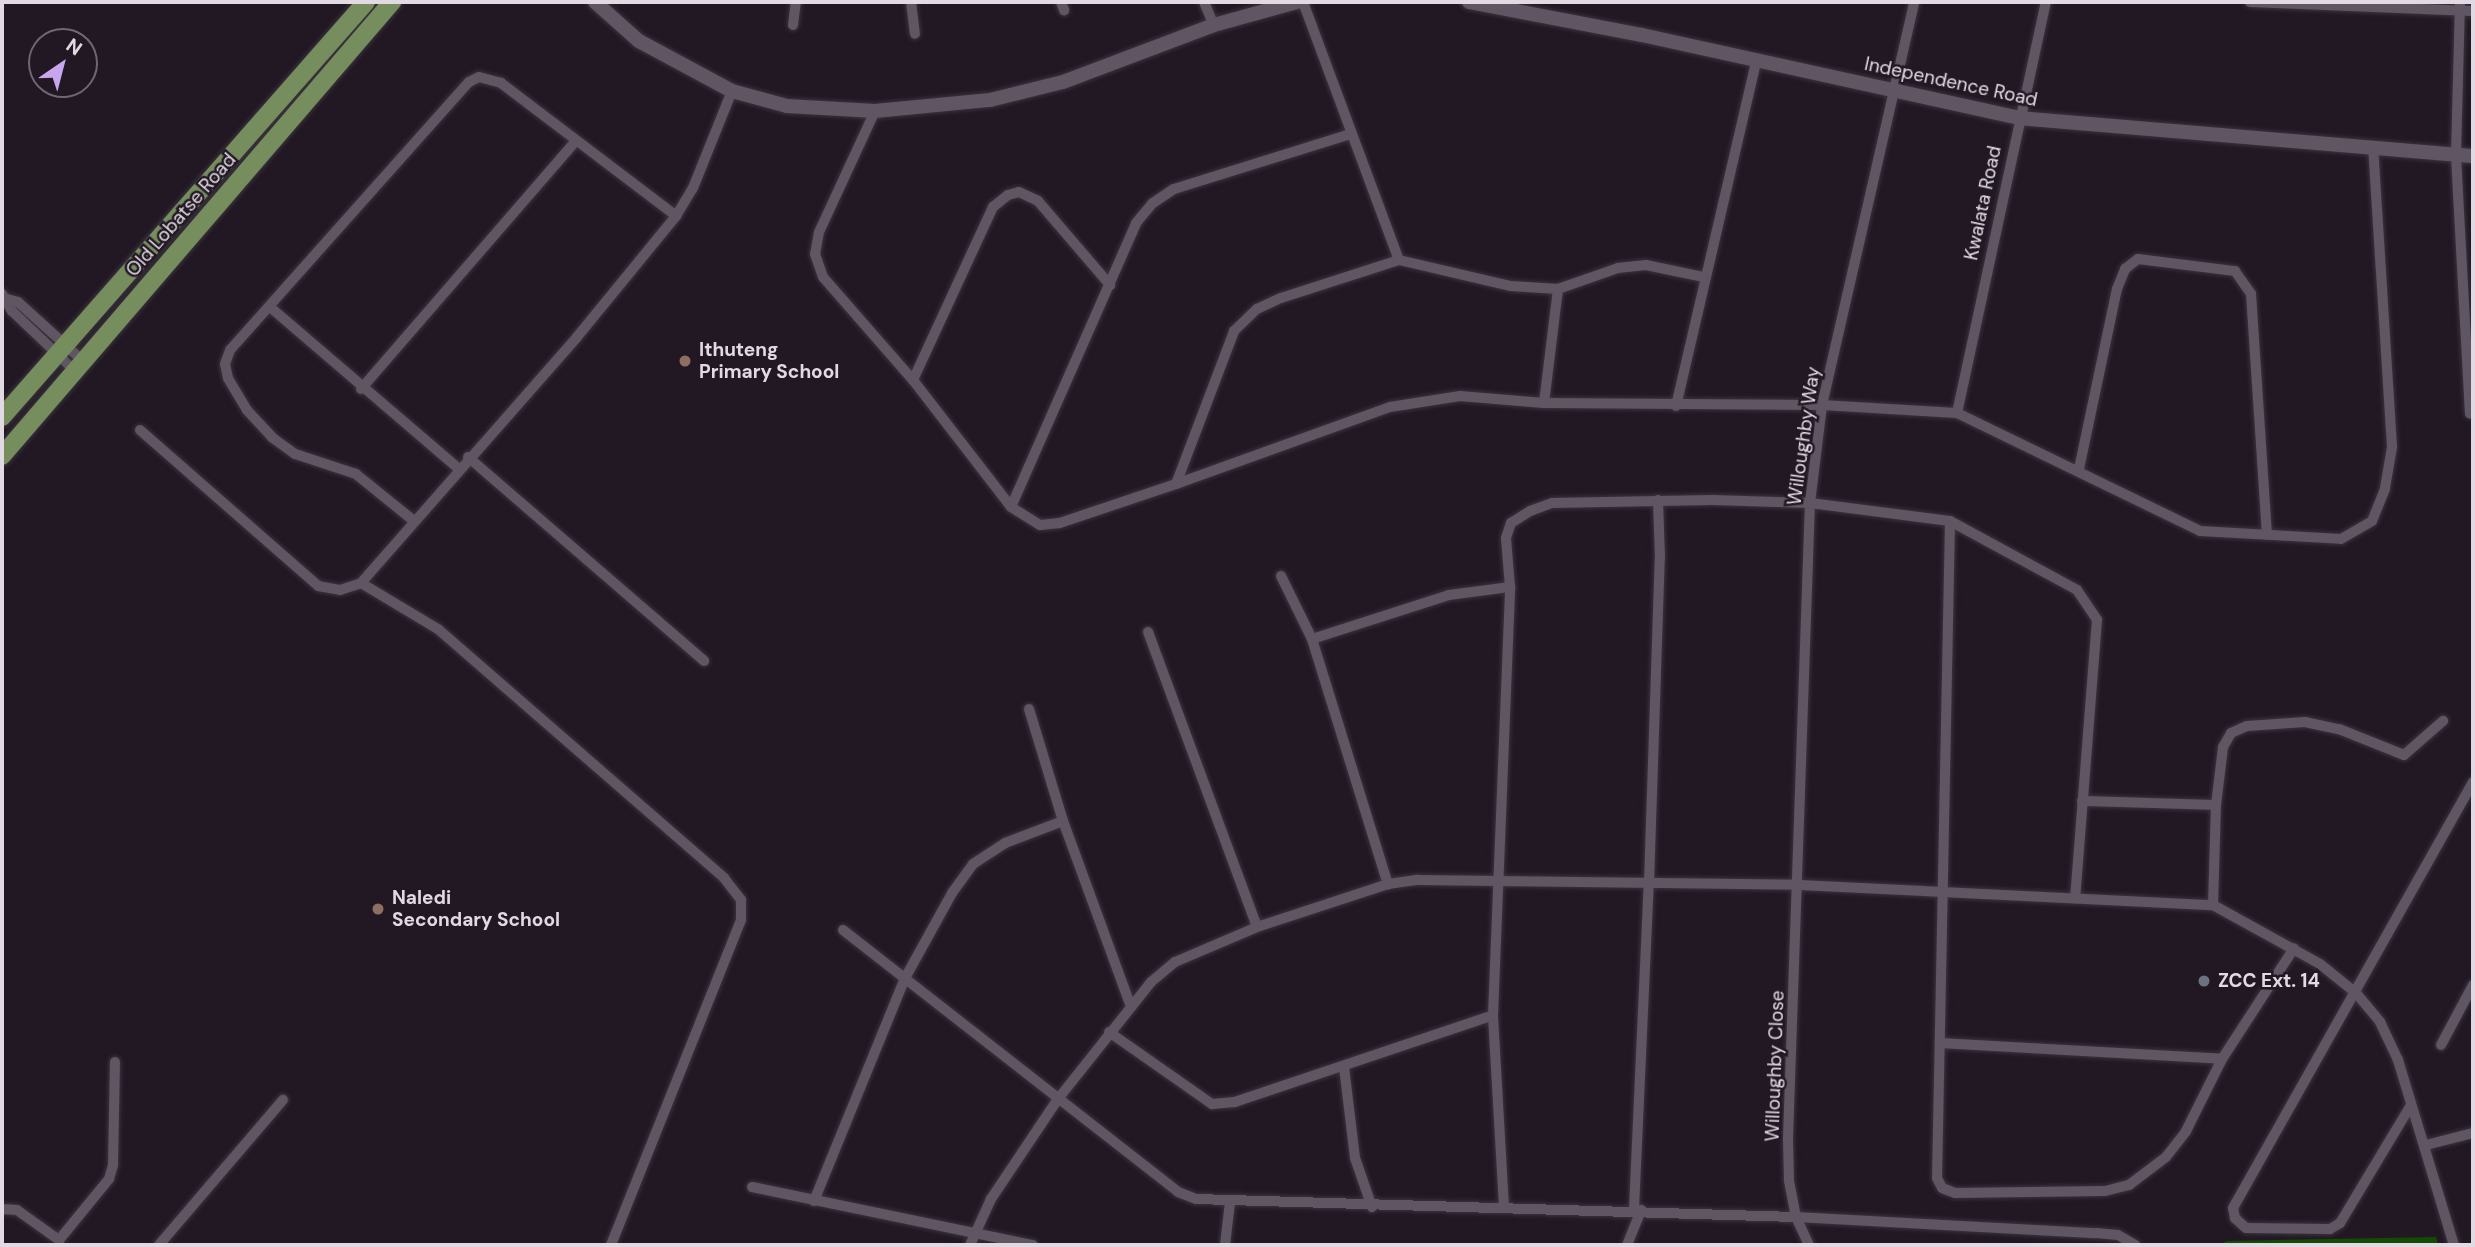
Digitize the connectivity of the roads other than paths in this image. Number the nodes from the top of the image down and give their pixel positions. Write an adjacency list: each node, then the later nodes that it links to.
1 (366, 2): 35 (main road, Old Lobatse Road)
2 (392, 2): 36 (main road, Old Lobatse Road)
3 (595, 2): 20 (street)
4 (796, 2): 15 (street)
5 (911, 2): 17 (street)
6 (1204, 2): 16 (street)
7 (1297, 2): 16 (street)
8 (1303, 2): 23 (street)
9 (1469, 2): 18 (street, Independence Road)
10 (1914, 2): 19 (street, Willoughby Way)
11 (2046, 2): 22 (street, Kwalata Road)
12 (2250, 2): 13 (street)
13 (2460, 7): 14 (street); 26 (street)
14 (2473, 11)
15 (793, 25)
16 (1214, 25): 21 (street)
17 (915, 34)
18 (1756, 63): 19 (street, Independence Road); 30 (street)
19 (1895, 89): 22 (street, Independence Road); 40 (street, Willoughby Way)
20 (732, 91): 21 (street); 28 (street)
21 (875, 111): 37 (street)
22 (2019, 118): 25 (street, Independence Road); 42 (street, Kwalata Road)
23 (1351, 134): 29 (street); 31 (street)
24 (576, 141): 28 (street); 34 (street); 38 (street)
25 (2373, 149): 26 (street, Independence Road); 56 (street)
26 (2456, 156): 27 (street, Independence Road); 43 (street)
27 (2473, 156)
28 (676, 216): 47 (street)
29 (1399, 260): 32 (street); 50 (street)
30 (1703, 277): 32 (street); 41 (street)
31 (1110, 285): 37 (street); 53 (street)
32 (1558, 289): 39 (street)
33 (4, 297): 35 (street)
34 (270, 307): 38 (street); 54 (street)
35 (60, 350): 36 (street); 44 (main road, Old Lobatse Road)
36 (79, 366): 46 (main road, Old Lobatse Road)
37 (913, 380): 53 (street)
38 (361, 389): 48 (street)
39 (1544, 402): 41 (street); 50 (street)
40 (1822, 405): 41 (street); 42 (street); 52 (street, Willoughby Way)
41 (1676, 406)
42 (1957, 413): 49 (street)
43 (2470, 414)
44 (2, 417)
45 (140, 430): 58 (street)
46 (2, 456)
47 (468, 457): 48 (street); 62 (street)
48 (458, 468): 54 (street)
49 (2079, 469): 56 (street); 56 (street)
50 (1176, 484): 53 (street)
51 (1658, 500): 52 (street); 59 (street); 70 (street)
52 (1810, 503): 55 (street); 72 (street, Willoughby Way)
53 (1011, 507)
54 (414, 521): 58 (street)
55 (1950, 521): 66 (street); 73 (street)
56 (2267, 534)
57 (1281, 576): 61 (street)
58 (361, 583): 105 (street)
59 (1510, 587): 61 (street); 69 (street)
60 (1148, 632): 76 (street)
61 (1312, 639): 71 (street)
62 (704, 661)
63 (1029, 709): 68 (street)
64 (2443, 721): 67 (street)
65 (2473, 782): 81 (street)
66 (2082, 801): 67 (street); 74 (street)
67 (2217, 805): 75 (street)
68 (1063, 821): 79 (street); 82 (street)
69 (1500, 880): 70 (street); 71 (street); 83 (street)
70 (1649, 883): 72 (street); 101 (street)
71 (1388, 884): 76 (street)
72 (1800, 885): 73 (street); 102 (street, Willoughby Close)
73 (1945, 894): 74 (street); 85 (street)
74 (2075, 898): 75 (street)
75 (2213, 905): 78 (street)
76 (1257, 927): 82 (street)
77 (844, 930): 79 (street)
78 (2294, 948): 81 (street); 87 (street)
79 (904, 980): 90 (street); 96 (street)
80 (2473, 985): 86 (street)
81 (2356, 993): 92 (street); 92 (street)
82 (1131, 1007): 84 (street)
83 (1493, 1015): 89 (street); 98 (street)
84 (1109, 1032): 89 (street); 90 (street)
85 (1940, 1042): 87 (street); 87 (street)
86 (2441, 1045)
87 (2222, 1059)
88 (115, 1062): 100 (street)
89 (1344, 1067): 99 (street)
90 (1058, 1098): 97 (street); 103 (street)
91 (283, 1100): 104 (street)
92 (2411, 1105): 94 (street)
93 (2473, 1133): 94 (street)
94 (2426, 1145): 111 (street)
95 (752, 1187): 96 (street)
96 (814, 1201): 103 (street)
97 (1230, 1202): 99 (street); 107 (street)
98 (1504, 1207): 99 (street); 101 (street)
99 (1371, 1208)
100 (2, 1209)
101 (1637, 1210): 102 (street); 108 (street)
102 (1796, 1217): 109 (street, Willoughby Close); 110 (street)
103 (971, 1241): 106 (street)
104 (159, 1245)
105 (611, 1245)
106 (1033, 1245)
107 (1225, 1245)
108 (1627, 1245)
109 (1809, 1245)
110 (2135, 1245)
111 (2454, 1245)

